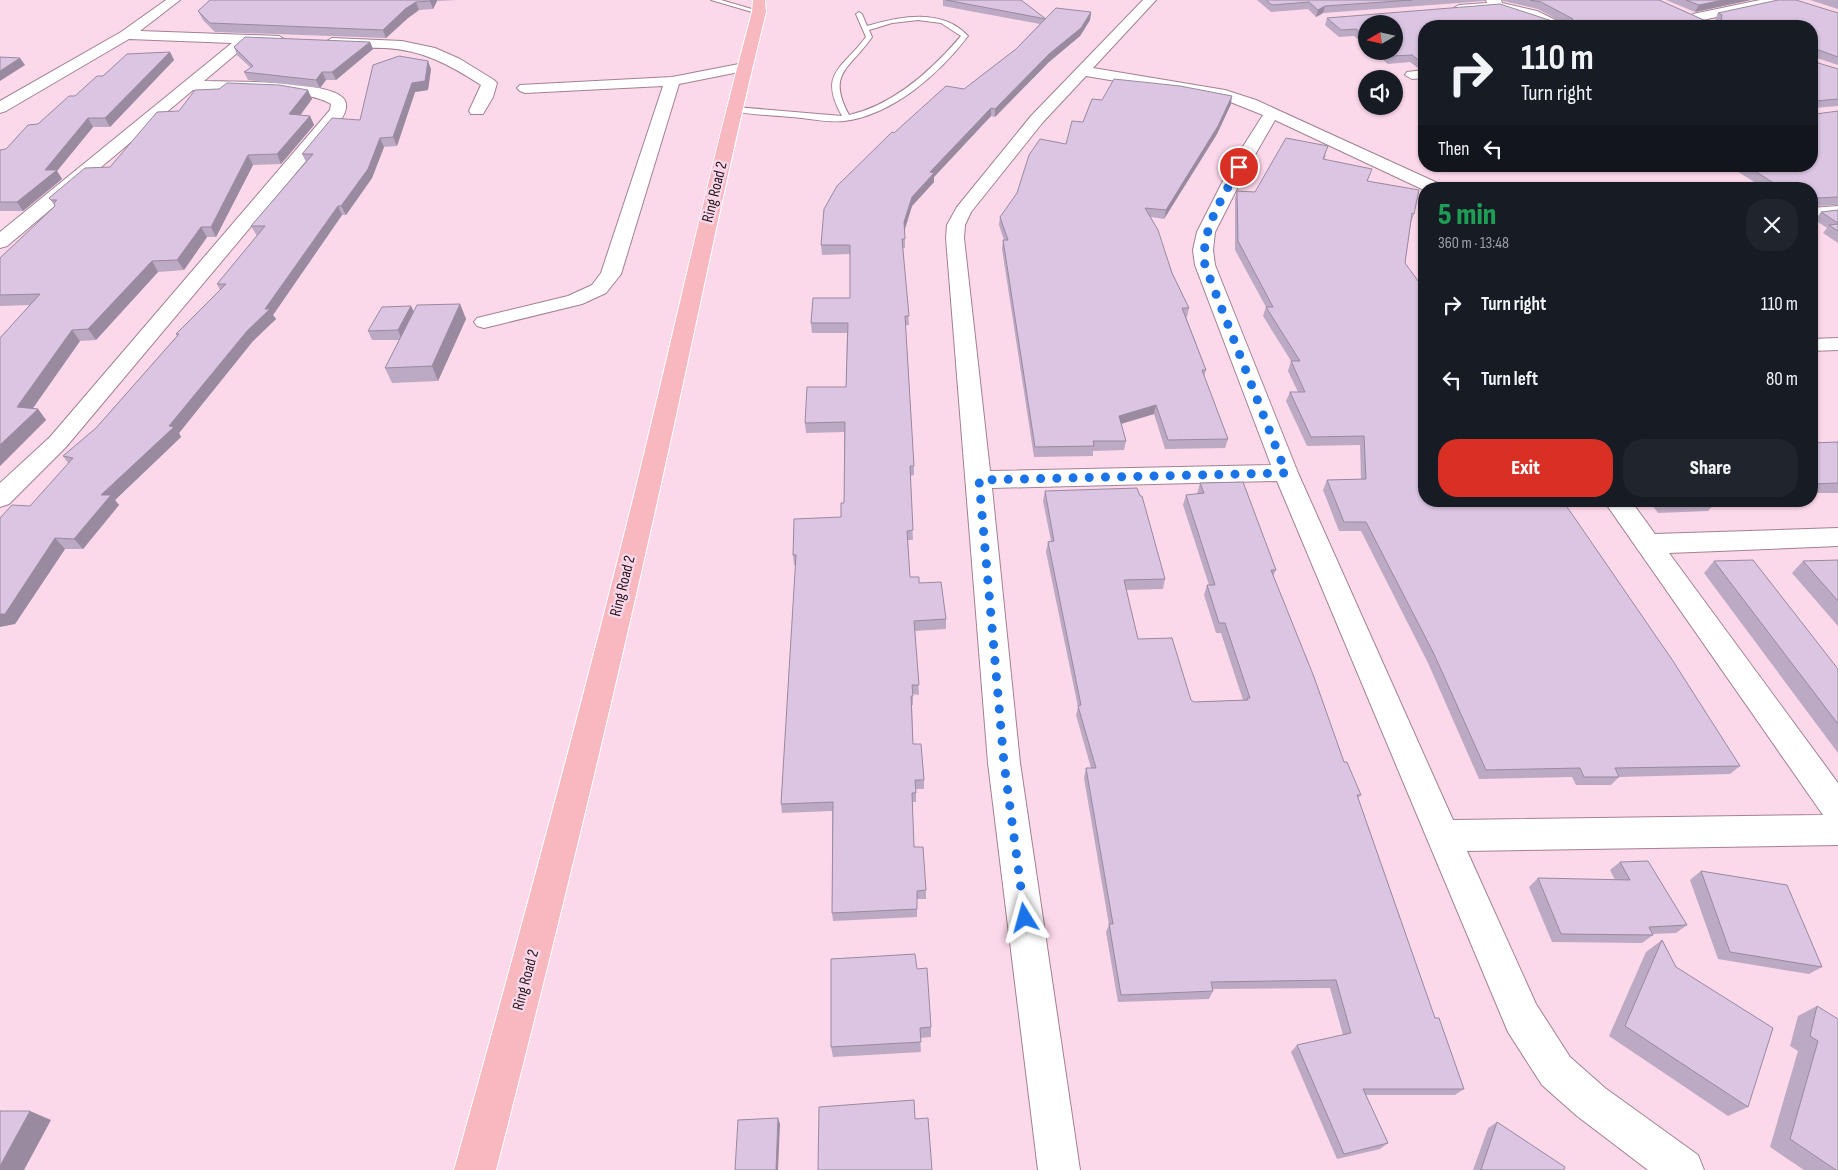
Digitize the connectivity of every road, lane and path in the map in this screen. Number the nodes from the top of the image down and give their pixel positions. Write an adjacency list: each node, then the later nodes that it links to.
1 (174, 0): 14 (street)
2 (714, 0): 6 (lane)
3 (1150, 0): 19 (street)
4 (1778, 0): 10 (street)
5 (1494, 2): 7 (street); 11 (street)
6 (759, 6): 18 (main road, Ring Road 2)
7 (1448, 10)
8 (1678, 12): 10 (street)
9 (859, 14): 13 (lane)
10 (1693, 18): 12 (street)
11 (1547, 20)
12 (1698, 20)
13 (867, 28): 27 (lane); 27 (lane)
14 (126, 35): 15 (street); 23 (street)
15 (244, 40): 16 (street); 21 (street)
16 (292, 41)
17 (317, 42): 25 (street)
18 (744, 67): 20 (street); 24 (main road, Ring Road 2)
19 (1083, 71): 26 (street); 36 (street)
20 (672, 81): 22 (street); 32 (street)
21 (190, 85): 31 (street); 37 (street)
22 (525, 88)
23 (0, 108)
24 (736, 109): 27 (lane); 44 (main road, Ring Road 2)
25 (477, 111)
26 (1272, 113): 28 (street); 35 (street)
27 (846, 118)
28 (1421, 182)
29 (1838, 211): 30 (street)
30 (1818, 213)
31 (0, 242)
32 (484, 322)
33 (1838, 344): 34 (street)
34 (1818, 345)
35 (1286, 473): 36 (street); 43 (street)
36 (979, 480): 45 (street)
37 (0, 498)
38 (1621, 507): 40 (street)
39 (1838, 537): 40 (street)
40 (1649, 544): 41 (street)
41 (1838, 809)
42 (1838, 830): 43 (street)
43 (1444, 836): 46 (street)
44 (474, 1170)
45 (1059, 1170)
46 (1682, 1170)

